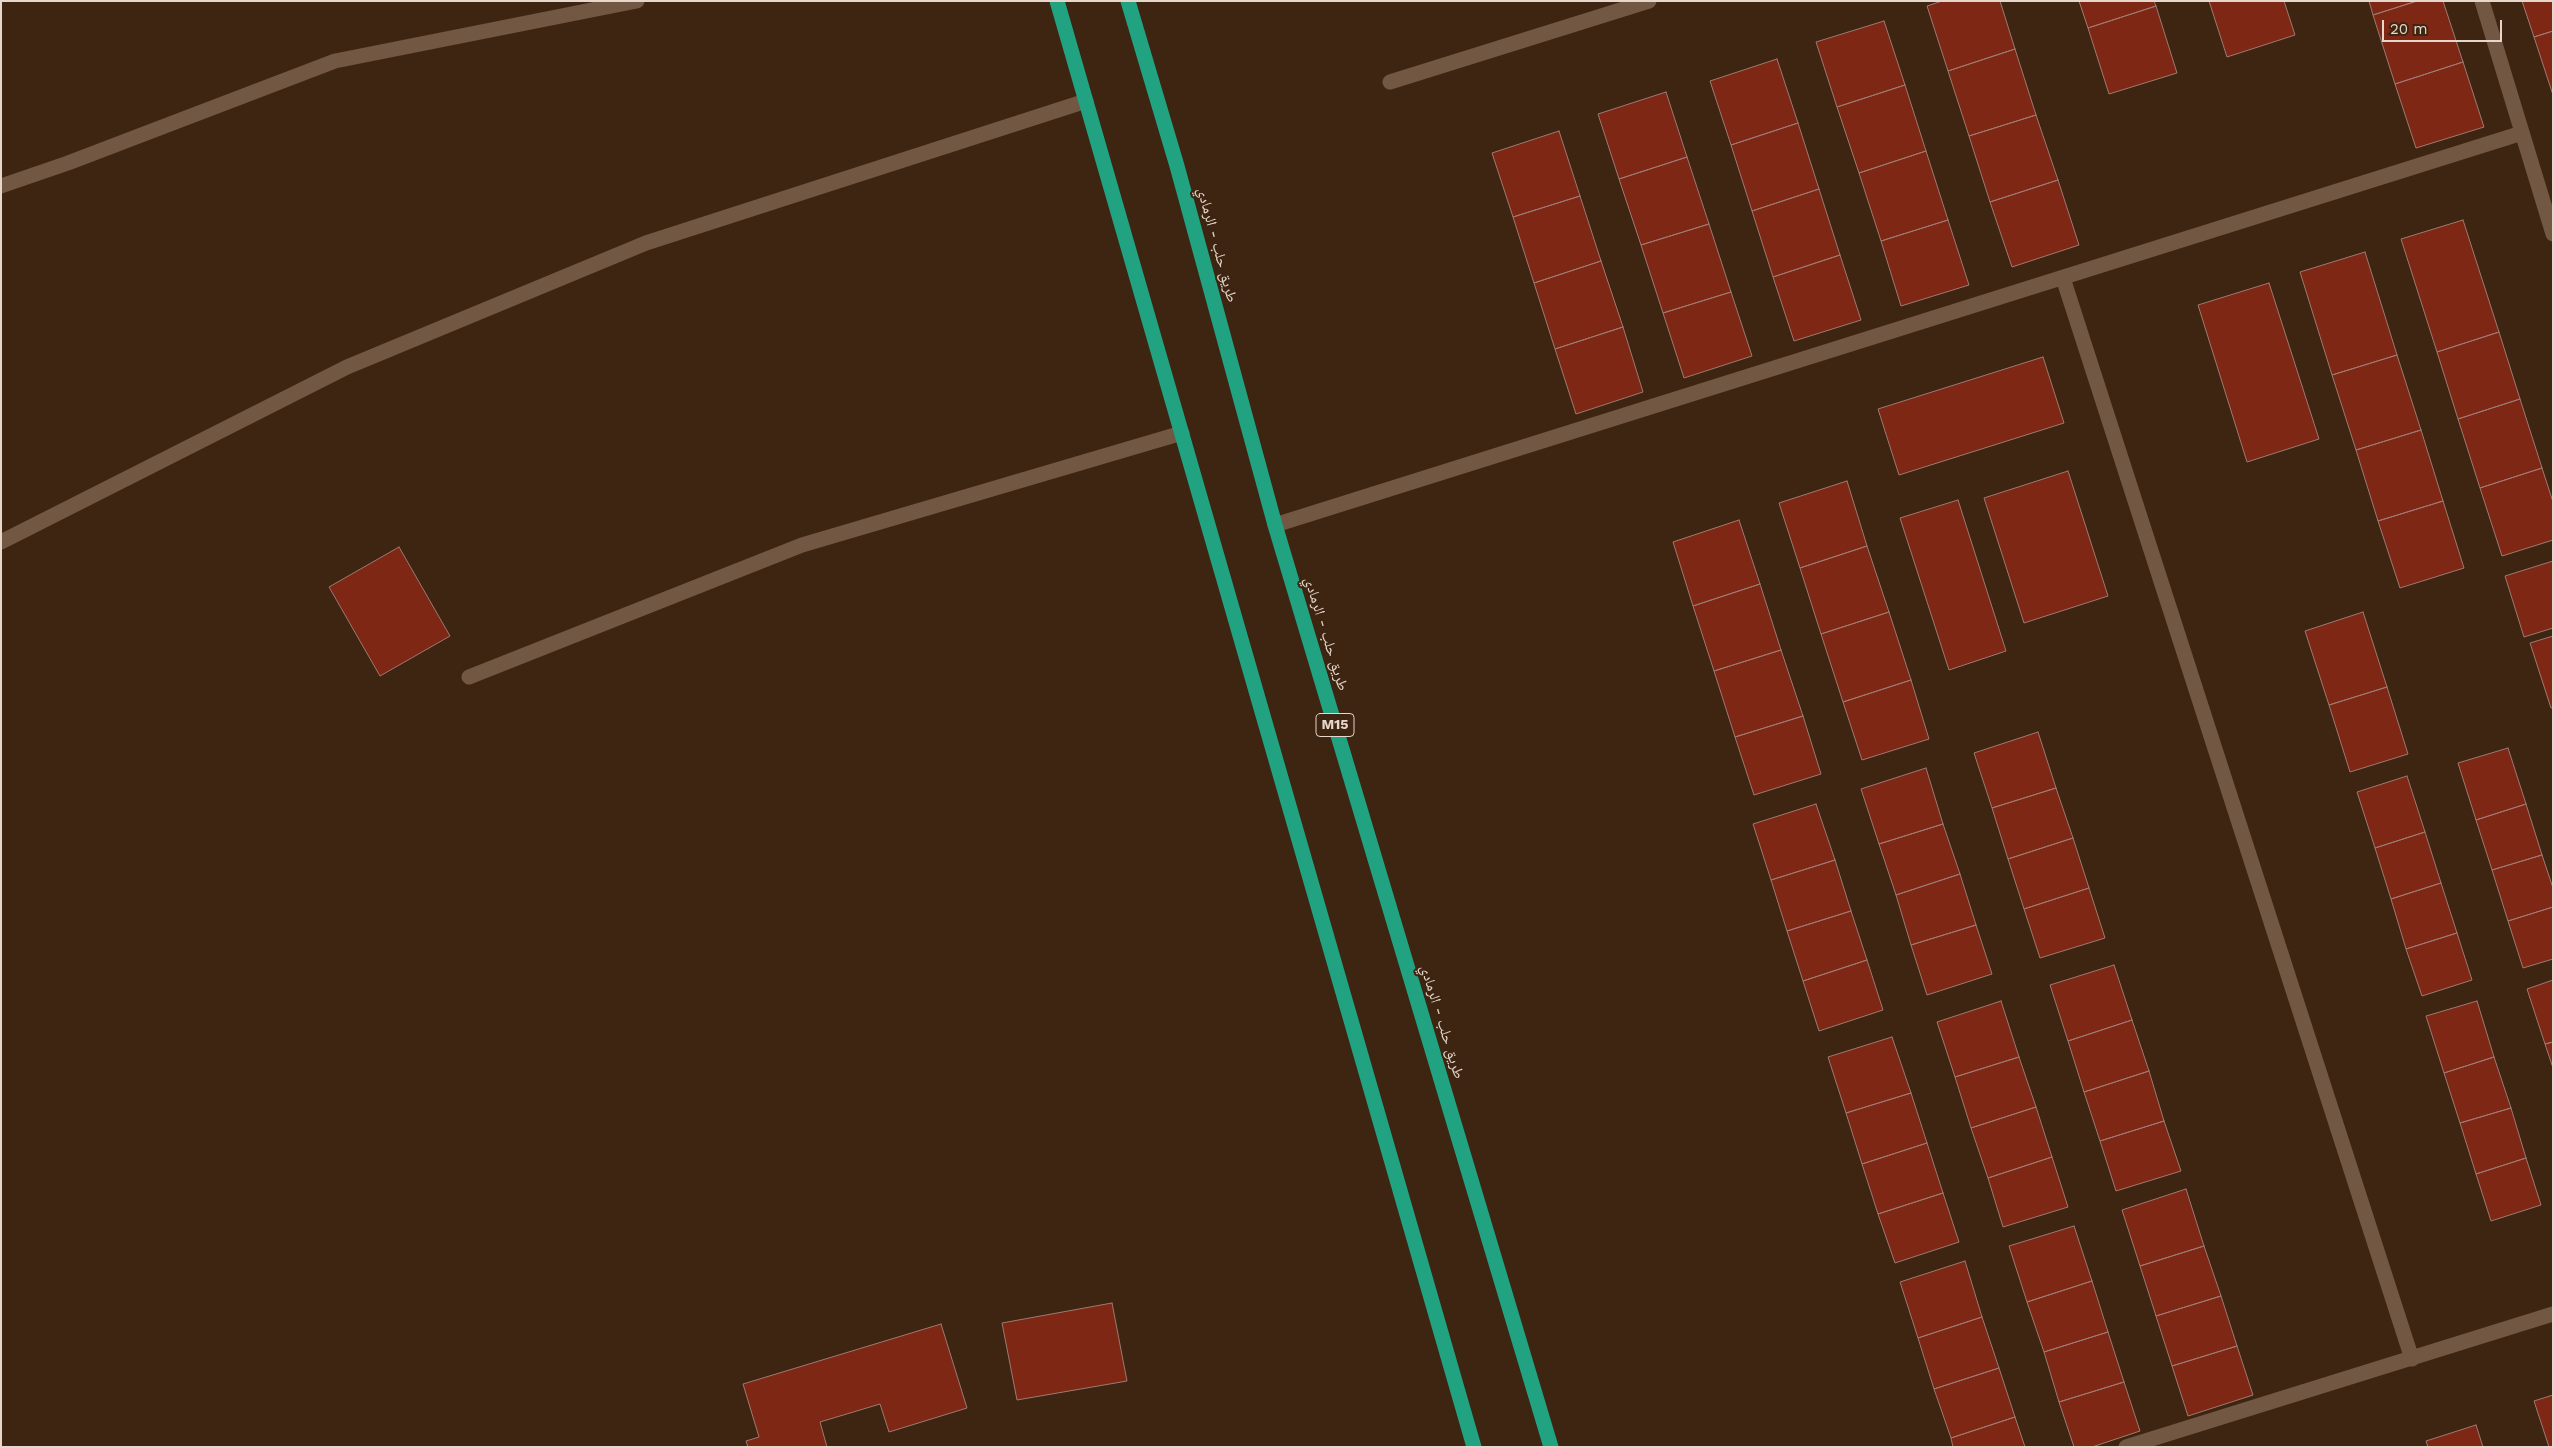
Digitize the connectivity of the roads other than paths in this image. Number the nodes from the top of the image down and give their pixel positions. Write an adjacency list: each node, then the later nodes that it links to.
1 (637, 1): 9 (street)
2 (1057, 1): 7 (highway)
3 (1128, 1): 14 (highway, طريق حلب - الرمادي / M15)
4 (1649, 1): 6 (street)
5 (2482, 1): 8 (street)
6 (1390, 82)
7 (1086, 101): 13 (highway); 15 (street)
8 (2522, 133): 10 (street); 12 (street)
9 (1, 186)
10 (2549, 207): 11 (street)
11 (2553, 234)
12 (2063, 278): 14 (street); 18 (street)
13 (1182, 433): 16 (street); 19 (highway)
14 (1275, 525): 20 (highway, طريق حلب - الرمادي / M15)
15 (1, 542)
16 (469, 677)
17 (2553, 1314): 18 (street)
18 (2412, 1359): 21 (street)
19 (1474, 1447)
20 (1551, 1447)
21 (2126, 1447)

